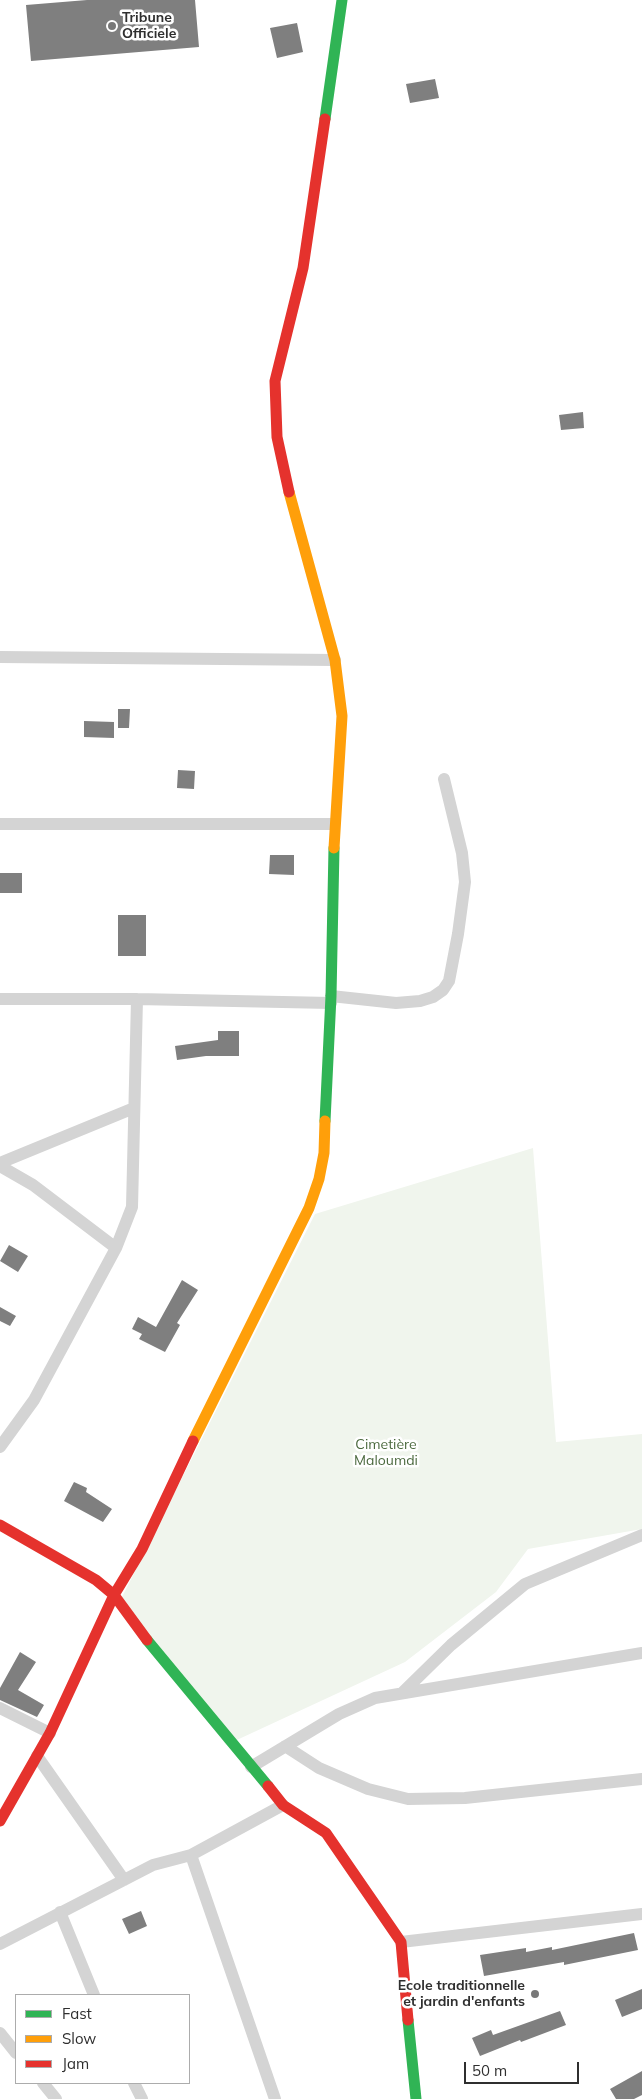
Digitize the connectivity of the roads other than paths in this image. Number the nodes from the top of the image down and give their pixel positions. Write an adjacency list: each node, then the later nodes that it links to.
1 (342, 0): 3 (street)
2 (0, 657): 3 (street)
3 (335, 660): 6 (street)
4 (444, 779): 9 (street)
5 (0, 824): 6 (street)
6 (334, 824): 9 (street)
7 (0, 999): 8 (street)
8 (137, 999): 9 (street); 10 (street)
9 (331, 1000): 16 (street)
10 (134, 1108): 11 (street); 12 (street)
11 (0, 1165): 12 (street)
12 (116, 1248): 13 (street)
13 (0, 1447)
14 (0, 1525): 16 (street)
15 (642, 1535): 18 (street)
16 (114, 1595): 20 (street); 23 (street)
17 (642, 1653): 18 (street)
18 (402, 1693): 21 (street)
19 (0, 1708): 20 (street)
20 (50, 1733): 22 (street)
21 (285, 1746): 23 (street); 24 (street)
22 (37, 1756): 26 (street); 28 (street)
23 (251, 1767): 25 (street)
24 (642, 1778)
25 (283, 1805): 27 (street); 31 (street)
26 (0, 1822)
27 (191, 1855): 28 (street); 40 (street)
28 (124, 1880): 29 (street)
29 (60, 1912): 32 (street); 33 (street)
30 (642, 1914): 31 (street)
31 (401, 1942): 41 (street)
32 (0, 1944)
33 (94, 1994)
34 (0, 2033): 35 (street)
35 (15, 2052)
36 (43, 2084): 38 (street)
37 (134, 2084): 39 (street)
38 (56, 2099)
39 (142, 2099)
40 (275, 2099)
41 (416, 2099)

